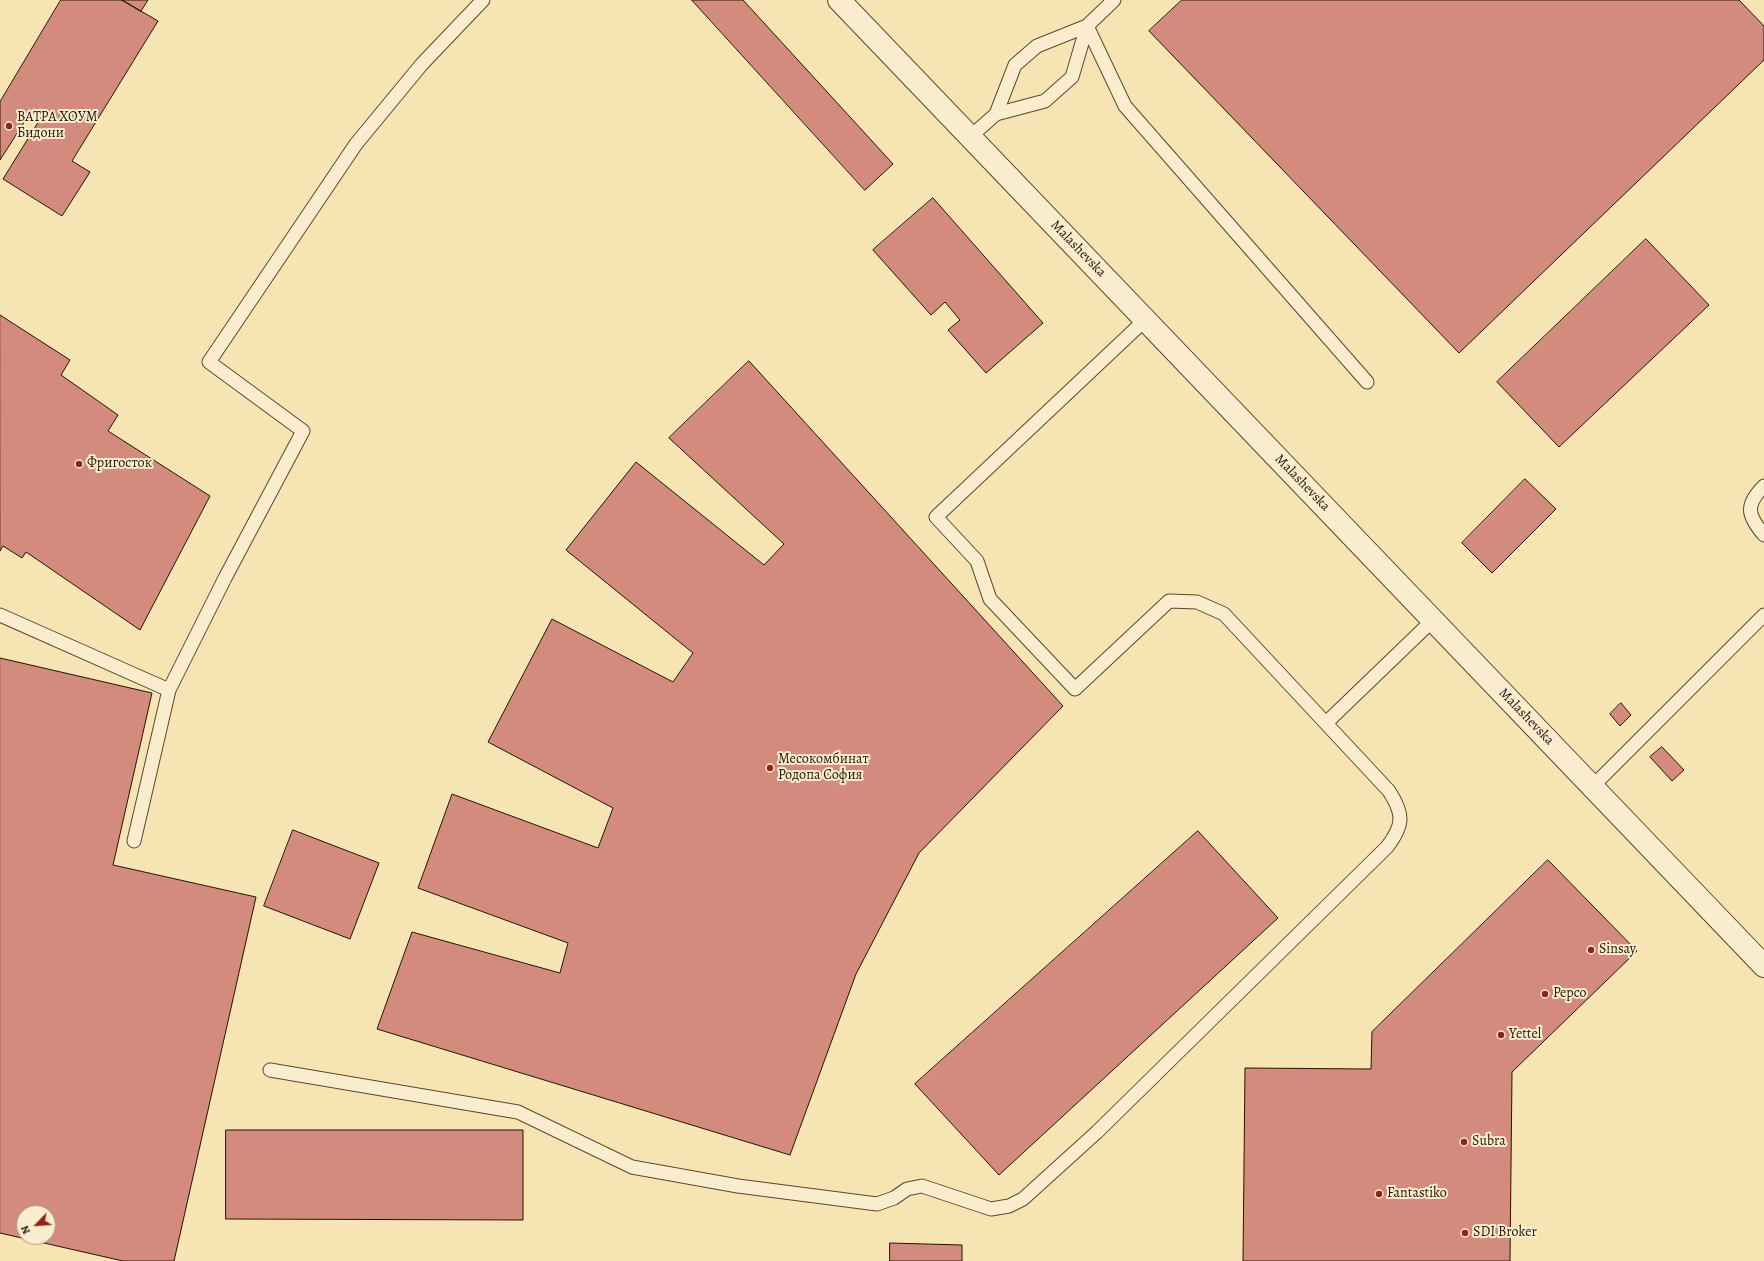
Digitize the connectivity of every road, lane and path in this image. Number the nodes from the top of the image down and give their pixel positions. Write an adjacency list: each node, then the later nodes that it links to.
1 (483, 0): 14 (lane)
2 (839, 0): 6 (street, Malashevska)
3 (1114, 0): 4 (lane)
4 (1088, 26): 5 (lane); 5 (lane); 8 (lane)
5 (996, 114): 6 (lane)
6 (970, 137): 7 (street, Malashevska)
7 (1145, 320): 13 (street, Malashevska); 15 (lane)
8 (1367, 382)
9 (1764, 486): 10 (lane)
10 (1764, 535)
11 (0, 615): 14 (lane)
12 (1764, 615): 16 (lane)
13 (1433, 620): 15 (lane); 16 (street, Malashevska)
14 (169, 690): 17 (lane)
15 (1326, 723): 19 (lane)
16 (1592, 787): 18 (street, Malashevska)
17 (134, 841)
18 (1764, 966)
19 (270, 1070)

